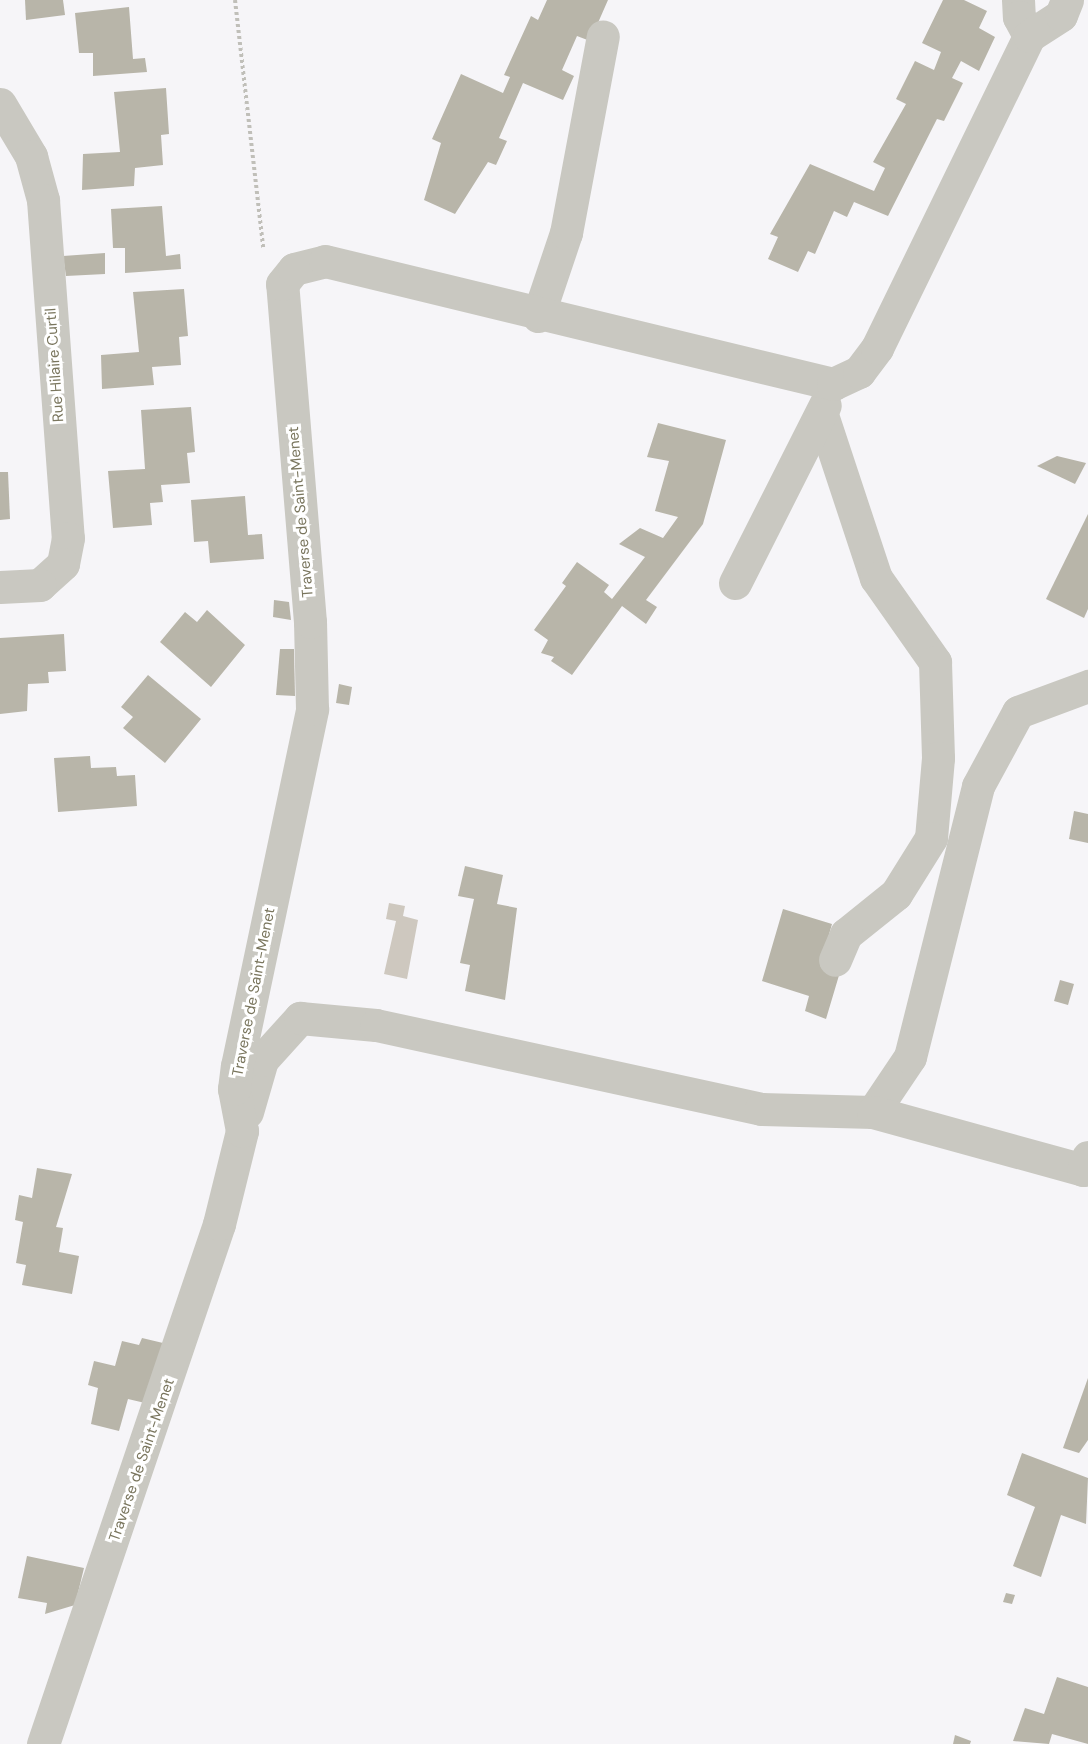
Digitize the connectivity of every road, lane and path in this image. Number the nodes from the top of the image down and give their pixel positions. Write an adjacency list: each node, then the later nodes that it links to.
1 (235, 0): 7 (path)
2 (1018, 0): 5 (street)
3 (1066, 0): 5 (street)
4 (603, 36): 8 (street)
5 (1029, 36): 9 (street)
6 (0, 104): 12 (street, Rue Hilaire Curtil)
7 (282, 284): 8 (street); 16 (street, Traverse de Saint-Menet)
8 (538, 316): 9 (street)
9 (832, 384): 10 (street)
10 (822, 415): 11 (street); 14 (street)
11 (735, 583)
12 (0, 587)
13 (1088, 686): 15 (street)
14 (835, 960)
15 (873, 1112): 16 (street); 17 (street)
16 (242, 1131): 18 (street, Traverse de Saint-Menet)
17 (1088, 1157)
18 (43, 1744)

